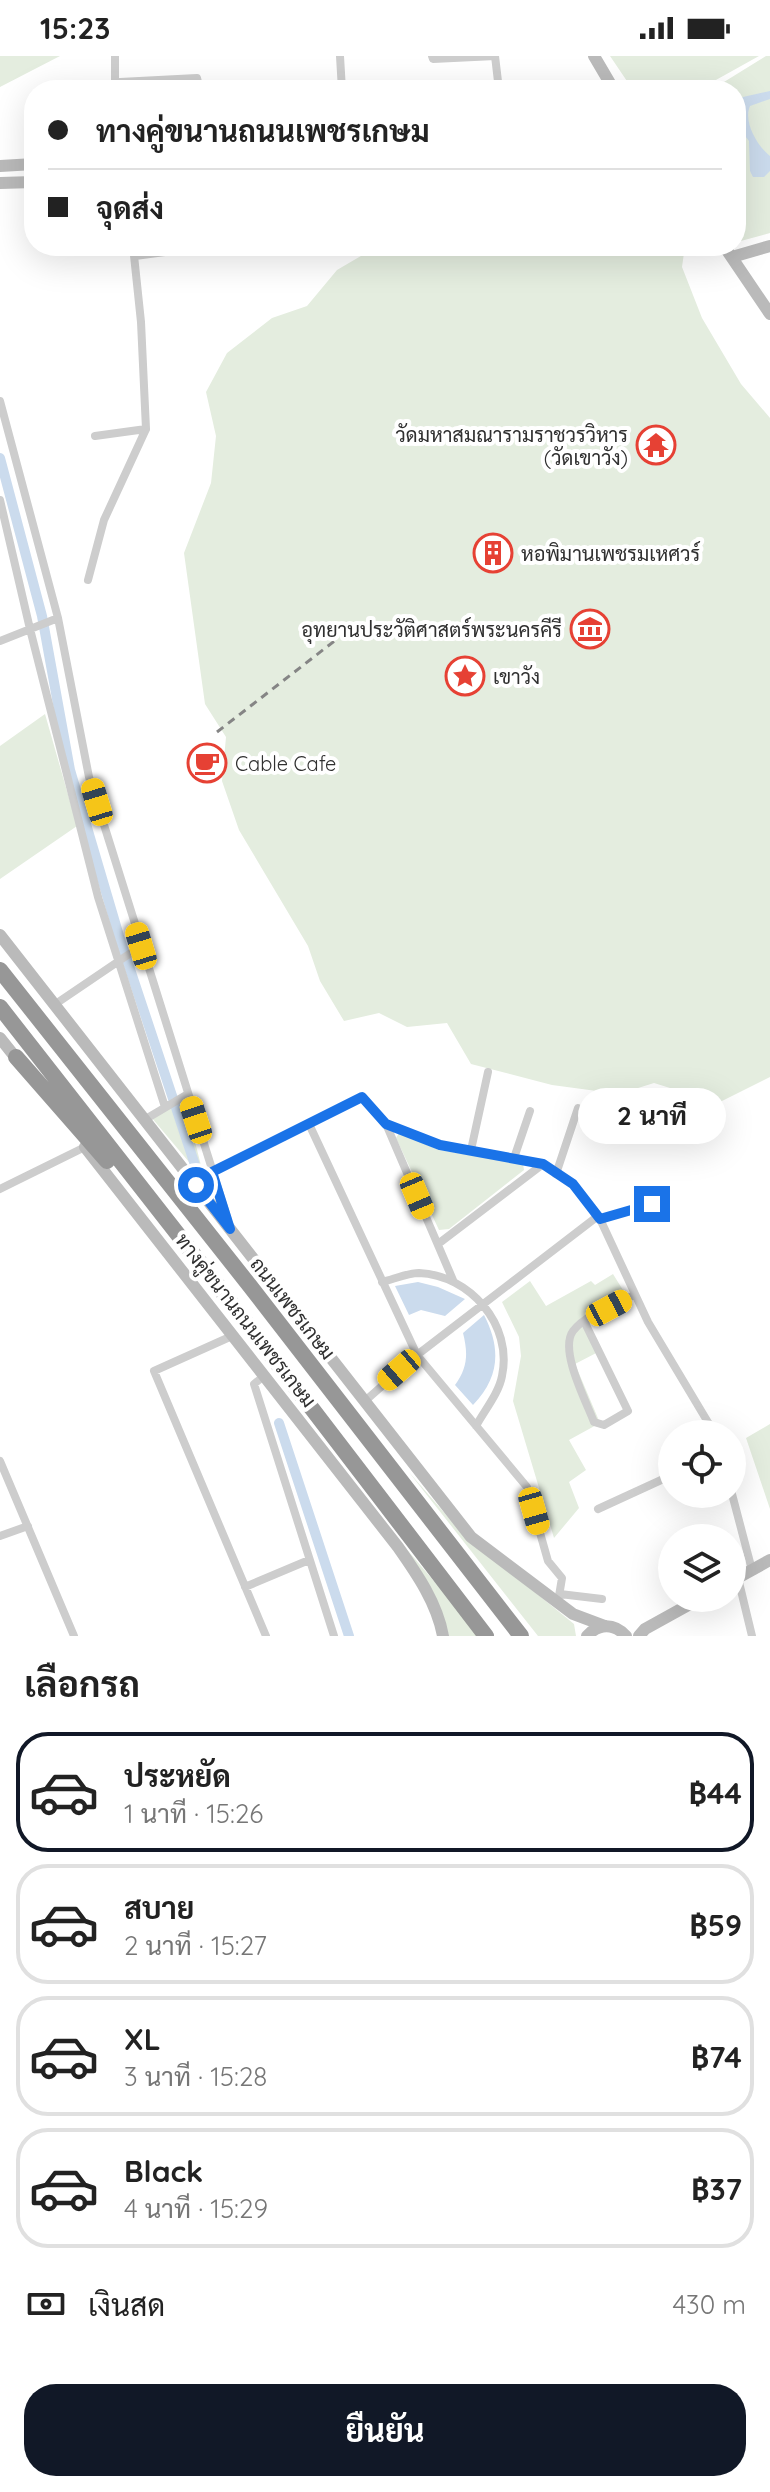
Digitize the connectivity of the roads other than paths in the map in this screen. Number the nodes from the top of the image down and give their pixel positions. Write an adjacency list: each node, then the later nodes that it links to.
1 (115, 56): 5 (street)
2 (340, 56): 8 (street)
3 (432, 56): 9 (street)
4 (594, 56): 10 (main road)
5 (116, 80)
6 (158, 80): 7 (street)
7 (198, 80)
8 (341, 80)
9 (498, 80)
10 (608, 80)
11 (24, 165): 12 (main road)
12 (0, 166)
13 (24, 182): 14 (main road)
14 (0, 183)
15 (770, 246): 16 (main road)
16 (746, 249)
17 (135, 256): 21 (street)
18 (731, 256): 19 (main road)
19 (770, 314)
20 (0, 401): 25 (street)
21 (146, 429): 22 (street); 24 (street)
22 (95, 436)
23 (0, 500): 26 (street)
24 (88, 580)
25 (55, 620): 26 (street); 29 (street)
26 (33, 628): 27 (street); 30 (street)
27 (0, 641)
28 (0, 935): 32 (main road)
29 (141, 946): 30 (street); 37 (street)
30 (119, 961): 32 (street); 38 (street)
31 (0, 970): 89 (highway, ถนนเพชรเกษม)
32 (54, 1005): 41 (main road)
33 (0, 1007): 55 (highway)
34 (0, 1038): 35 (main road, ทางคู่ขนานถนนเพชรเกษม)
35 (16, 1057): 44 (main road, ทางคู่ขนานถนนเพชรเกษม); 55 (highway)
36 (488, 1072): 45 (street)
37 (186, 1095): 38 (street); 48 (street)
38 (167, 1106): 41 (street)
39 (578, 1108): 49 (street)
40 (530, 1111): 46 (street)
41 (144, 1120): 53 (main road)
42 (309, 1124): 43 (street); 48 (street); 57 (street)
43 (386, 1124): 45 (street); 54 (street)
44 (85, 1147): 50 (street); 61 (main road, ทางคู่ขนานถนนเพชรเกษม)
45 (471, 1150): 46 (street)
46 (514, 1158): 47 (street)
47 (543, 1164): 49 (street); 54 (street)
48 (212, 1172): 53 (street)
49 (556, 1174): 52 (street)
50 (0, 1189)
51 (652, 1204): 52 (street)
52 (599, 1218): 58 (street); 59 (street)
53 (230, 1229): 64 (main road)
54 (438, 1244): 56 (street)
55 (212, 1278): 88 (highway)
56 (453, 1280): 57 (street); 59 (street)
57 (382, 1282): 62 (street)
58 (634, 1295): 60 (street); 65 (street)
59 (484, 1304): 62 (street); 66 (street)
60 (584, 1321): 60 (street)
61 (232, 1336): 63 (main road, ทางคู่ขนานถนนเพชรเกษม); 77 (street)
62 (417, 1355): 64 (street); 66 (street)
63 (264, 1376): 73 (street); 87 (main road, ทางคู่ขนานถนนเพชรเกษม)
64 (365, 1401): 78 (main road)
65 (707, 1420)
66 (476, 1426): 78 (street)
67 (0, 1461): 71 (street)
68 (658, 1481): 70 (street)
69 (736, 1508): 75 (street)
70 (598, 1509)
71 (28, 1526): 72 (street); 84 (street)
72 (0, 1536)
73 (309, 1560): 77 (street); 86 (street)
74 (770, 1560): 75 (main road)
75 (752, 1570): 76 (main road)
76 (746, 1573)
77 (245, 1587): 85 (street)
78 (559, 1598): 79 (street); 82 (main road)
79 (602, 1599)
80 (677, 1612): 83 (main road)
81 (745, 1612): 91 (street)
82 (616, 1630): 83 (main road); 90 (main road)
83 (642, 1632)
84 (74, 1636)
85 (266, 1636)
86 (334, 1636)
87 (443, 1636)
88 (486, 1636)
89 (521, 1636)
90 (587, 1636)
91 (752, 1636)

